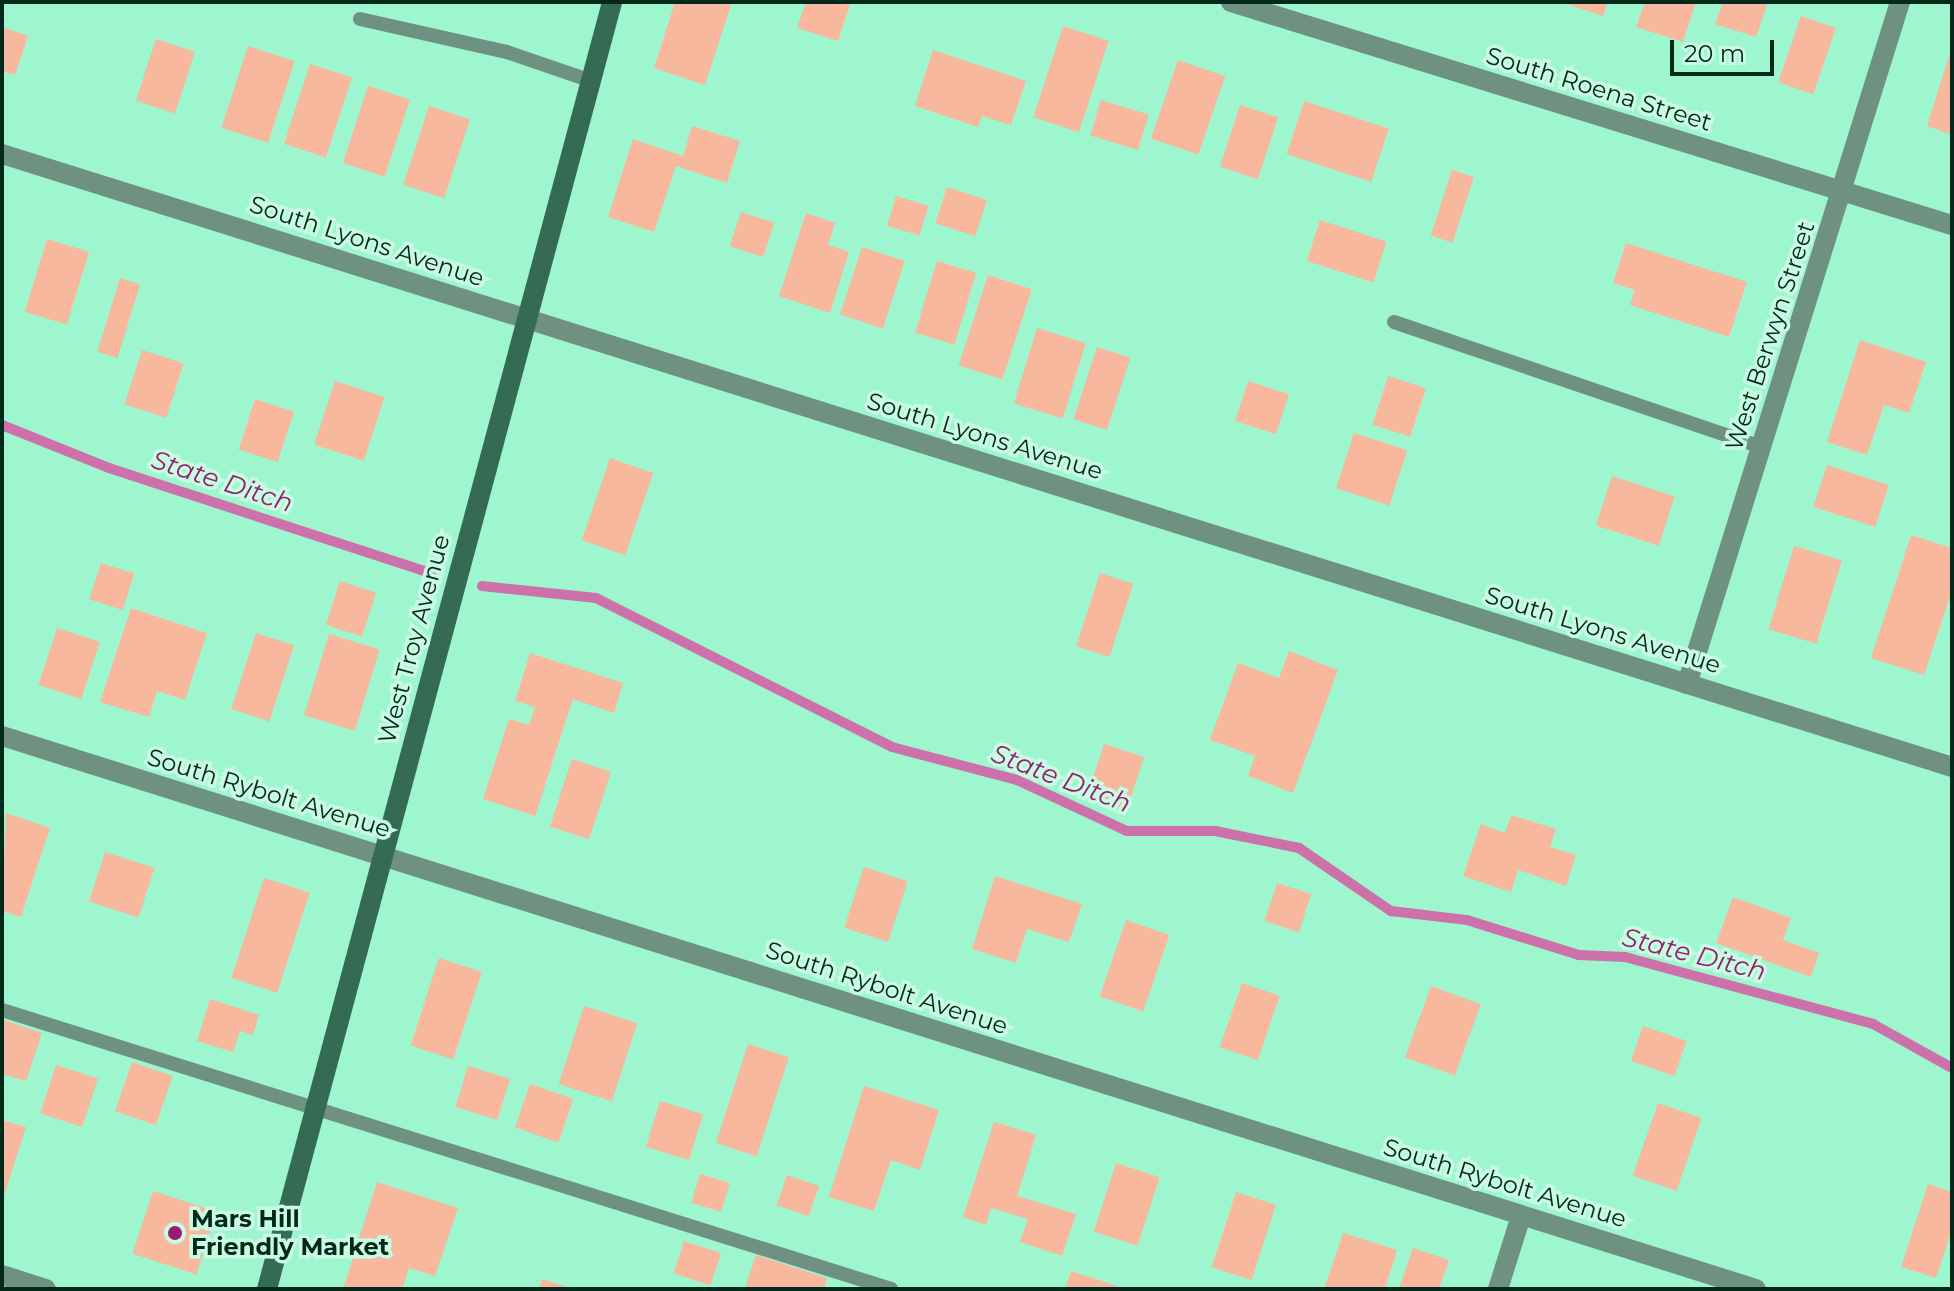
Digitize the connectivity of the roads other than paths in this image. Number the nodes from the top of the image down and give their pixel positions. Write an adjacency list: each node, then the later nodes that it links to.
1 (612, 2): 5 (street, West Troy Avenue)
2 (1231, 2): 7 (street, South Roena Street)
3 (1900, 2): 7 (street, West Berwyn Street)
4 (360, 19): 5 (lane)
5 (591, 81): 9 (street, West Troy Avenue)
6 (2, 154): 9 (street, South Lyons Avenue)
7 (1843, 191): 8 (street, South Roena Street); 11 (street, West Berwyn Street)
8 (1952, 225)
9 (527, 319): 12 (street, South Lyons Avenue); 15 (street, West Troy Avenue)
10 (1394, 322): 11 (lane)
11 (1762, 447): 12 (street, West Berwyn Street)
12 (1687, 684): 14 (street, South Lyons Avenue)
13 (2, 736): 15 (street, South Rybolt Avenue)
14 (1952, 767)
15 (383, 856): 17 (street, West Troy Avenue); 18 (street, South Rybolt Avenue)
16 (2, 1010): 17 (lane)
17 (315, 1109): 21 (street, West Troy Avenue); 22 (lane)
18 (1521, 1216): 23 (street); 24 (street, South Rybolt Avenue)
19 (2, 1275): 20 (street)
20 (46, 1289)
21 (267, 1289)
22 (891, 1289)
23 (1498, 1289)
24 (1756, 1289)

